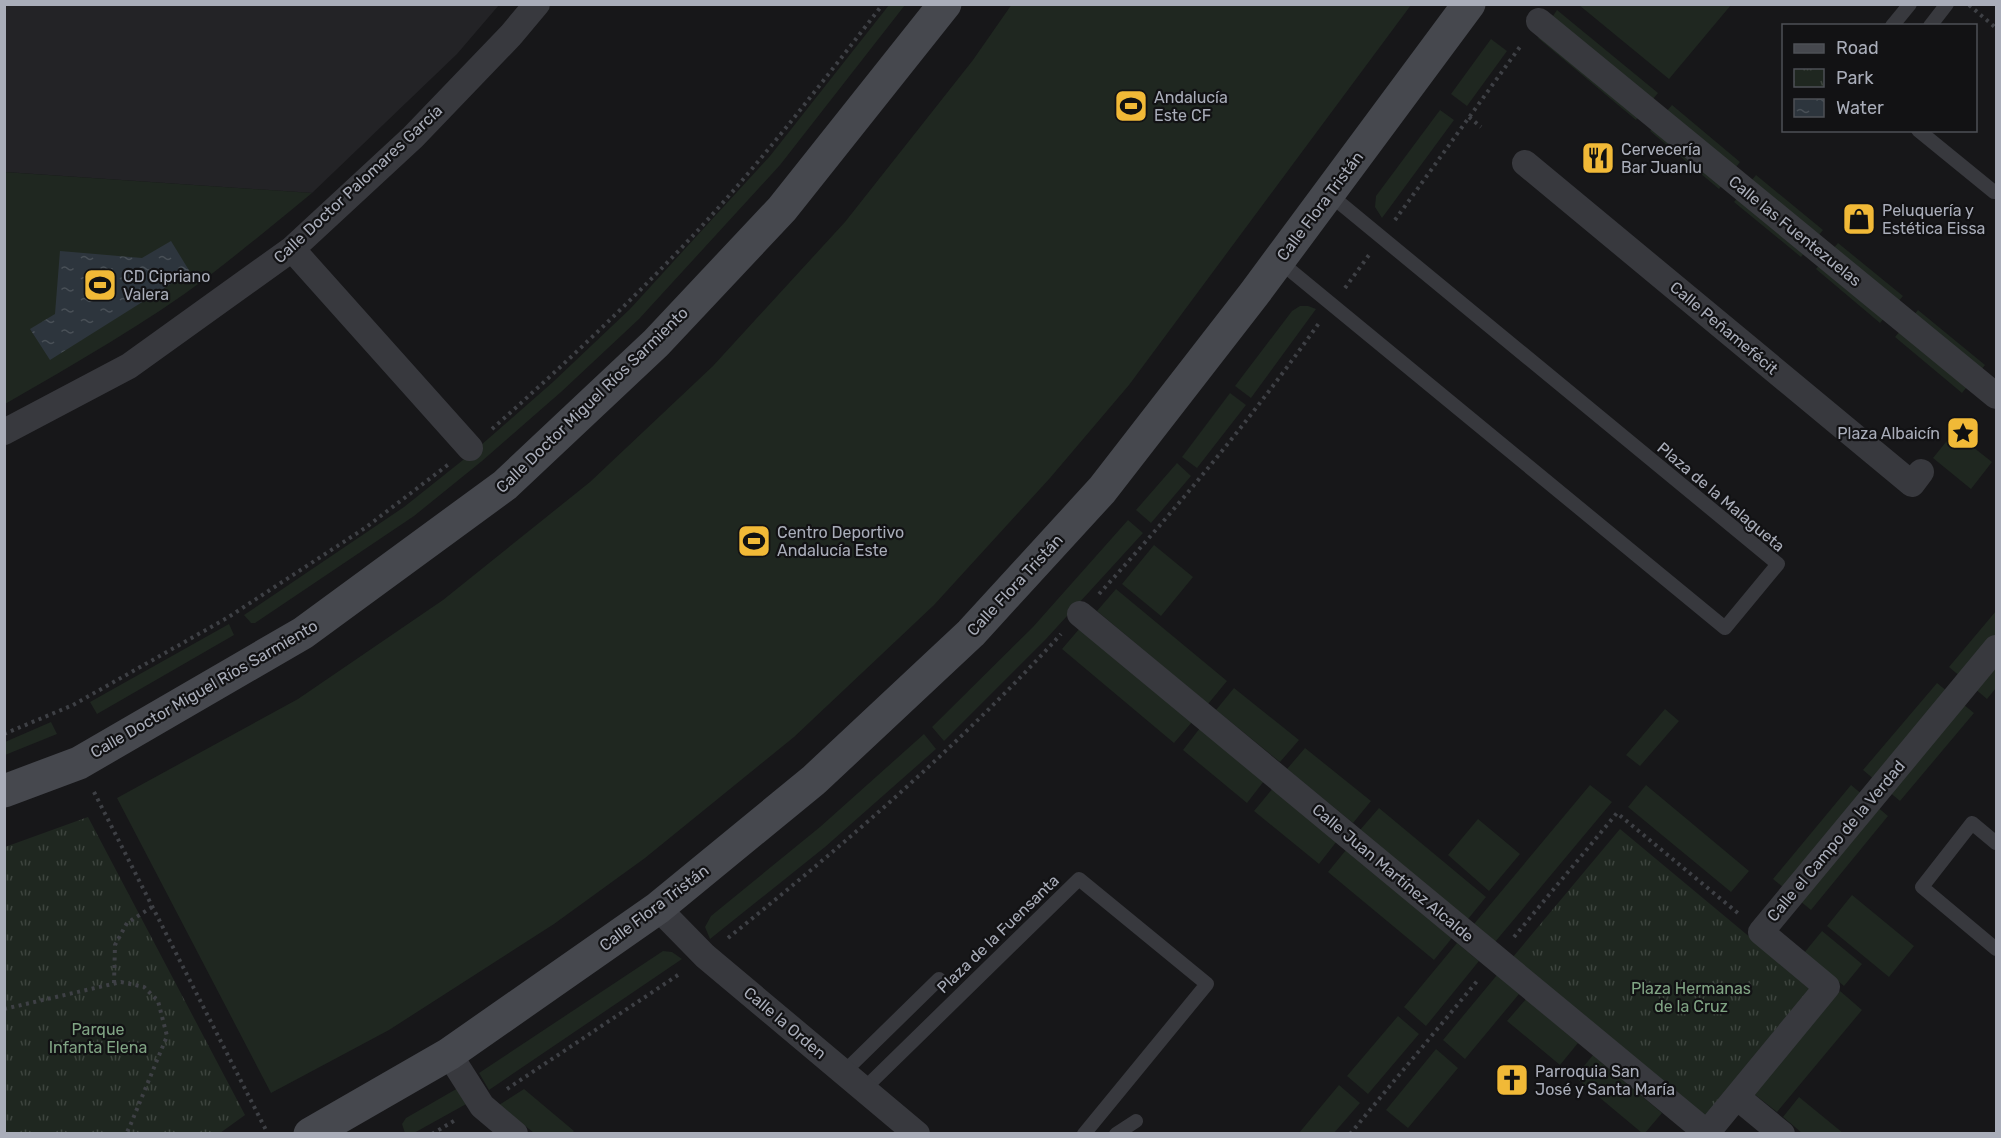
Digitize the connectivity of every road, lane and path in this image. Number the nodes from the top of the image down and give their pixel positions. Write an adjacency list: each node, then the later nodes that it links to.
1 (537, 4): 17 (street, Calle Doctor Palomares García)
2 (945, 4): 26 (street, Calle Doctor Miguel Ríos Sarmiento)
3 (1469, 4): 16 (street, Calle Flora Tristán)
4 (1910, 4): 8 (lane)
5 (1947, 4): 9 (lane)
6 (1968, 4): 10 (path)
7 (1539, 21): 19 (street, Calle las Fuentezuelas)
8 (1894, 24)
9 (1932, 24)
10 (1996, 28)
11 (1469, 117): 12 (path)
12 (1481, 127)
13 (1920, 132): 15 (lane)
14 (1524, 163): 22 (street, Calle Peñamefécit)
15 (1994, 192)
16 (1329, 194): 18 (street, Calle Flora Tristán); 18 (lane, Plaza de la Malagueta)
17 (292, 249): 20 (street, Calle Doctor Palomares García); 21 (street)
18 (1279, 261): 29 (street, Calle Flora Tristán)
19 (1996, 396)
20 (4, 432)
21 (470, 448)
22 (1922, 472)
23 (1080, 614): 32 (street, Calle Juan Martínez Alcalde)
24 (1996, 648): 30 (street, Calle el Campo de la Verdad)
25 (90, 784): 28 (path)
26 (4, 791)
27 (1996, 843): 31 (lane)
28 (152, 907): 34 (path); 43 (path)
29 (657, 908): 36 (street, Calle Flora Tristán); 37 (street, Calle la Orden)
30 (1761, 932): 32 (path); 39 (street, Calle el Campo de la Verdad)
31 (1996, 949)
32 (1496, 958): 41 (street, Calle Juan Martínez Alcalde); 49 (path)
33 (939, 979): 37 (lane)
34 (114, 983): 35 (path); 42 (path)
35 (4, 1009)
36 (449, 1054): 44 (street, Calle Flora Tristán); 45 (street)
37 (844, 1072): 38 (street, Calle la Orden)
38 (864, 1089): 46 (street, Calle la Orden); 47 (lane, Plaza de la Fuensanta)
39 (1737, 1096): 41 (street, Calle el Campo de la Verdad); 50 (street)
40 (1136, 1121): 48 (lane)
41 (1706, 1133)
42 (126, 1134)
43 (268, 1134)
44 (310, 1134)
45 (515, 1134)
46 (917, 1134)
47 (1084, 1134)
48 (1116, 1134)
49 (1350, 1134)
50 (1782, 1134)

